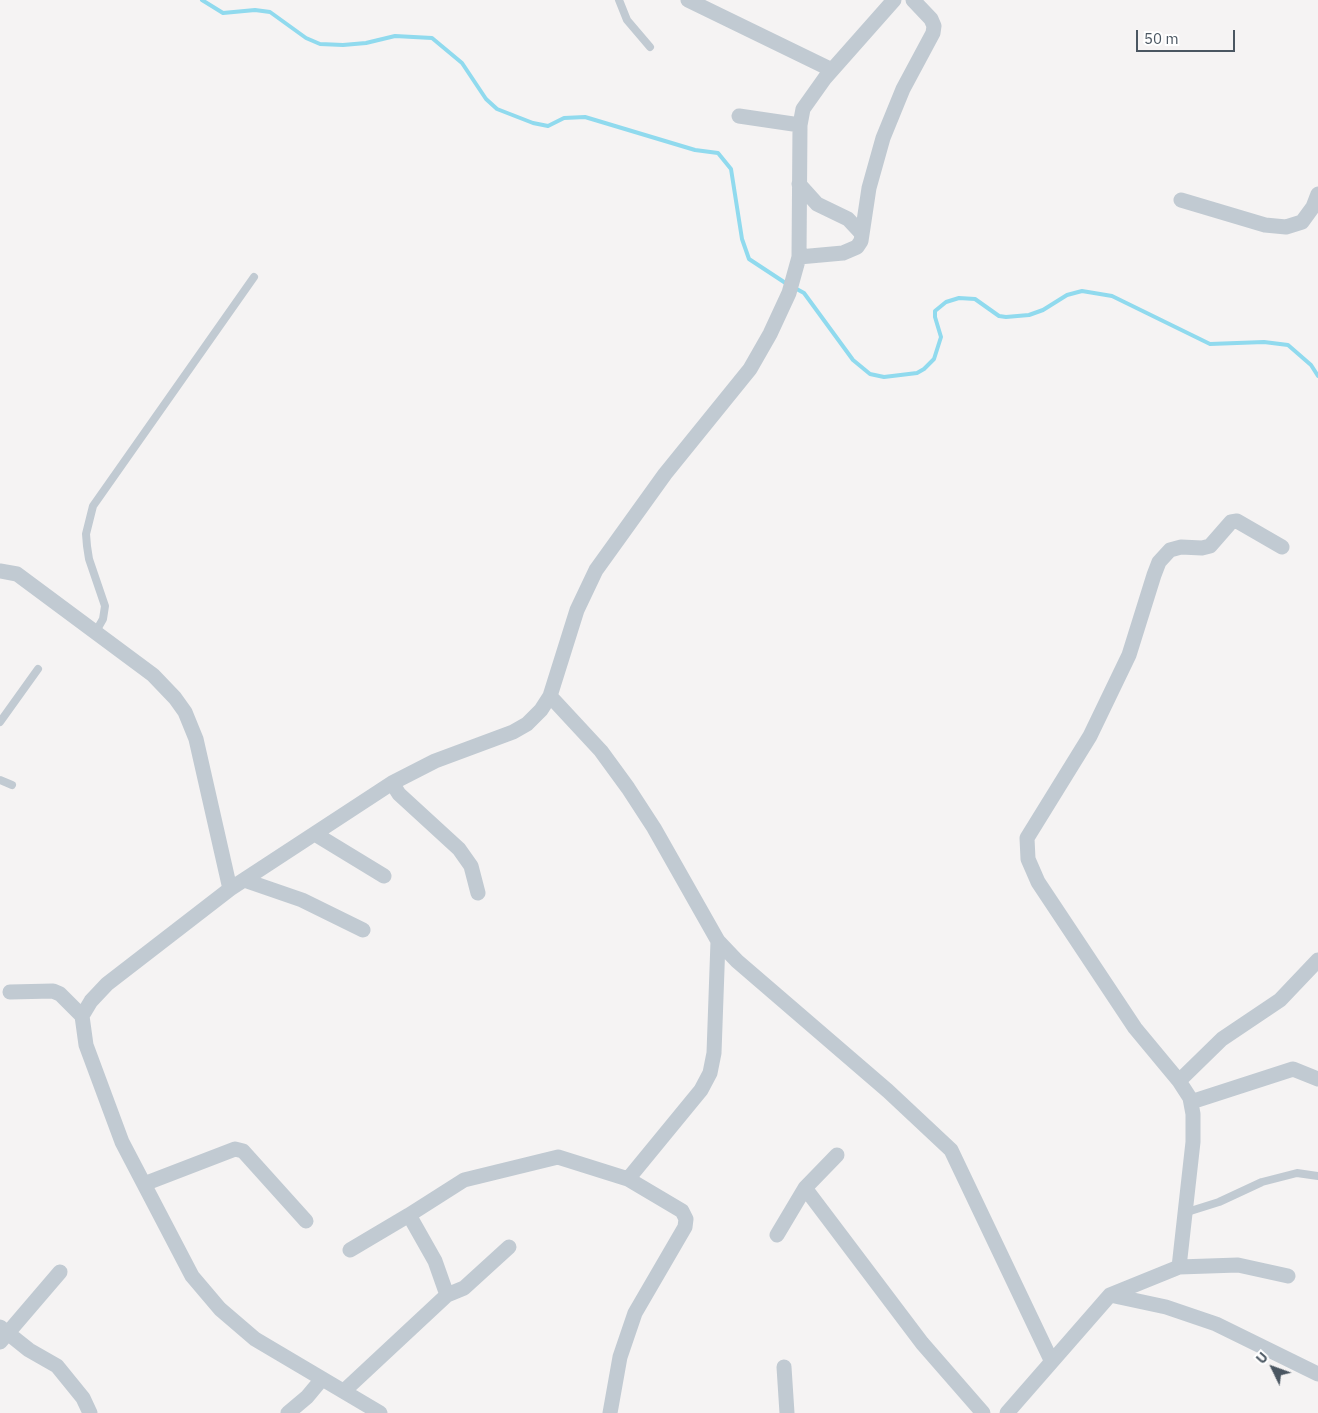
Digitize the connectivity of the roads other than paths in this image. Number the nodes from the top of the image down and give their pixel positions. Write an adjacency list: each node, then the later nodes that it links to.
1 (619, 0): 5 (lane)
2 (688, 0): 6 (street)
3 (894, 0): 6 (street)
4 (913, 0): 12 (street)
5 (650, 47)
6 (832, 70): 8 (street)
7 (739, 116): 8 (street)
8 (800, 125): 9 (street)
9 (799, 184): 12 (street); 13 (street)
10 (1318, 194): 11 (street)
11 (1182, 200)
12 (862, 234): 13 (street)
13 (798, 264): 19 (street)
14 (254, 277): 17 (lane)
15 (1282, 547): 35 (street)
16 (0, 571): 17 (street)
17 (95, 633): 27 (street)
18 (38, 669): 20 (lane)
19 (550, 696): 22 (street); 30 (street)
20 (0, 722)
21 (0, 780): 23 (lane)
22 (392, 783): 24 (street); 28 (street)
23 (12, 785)
24 (315, 834): 25 (street); 26 (street)
25 (384, 876)
26 (244, 880): 27 (street); 29 (street)
27 (230, 889): 33 (street)
28 (478, 893)
29 (363, 930)
30 (718, 941): 39 (street); 54 (street)
31 (1318, 960): 35 (street)
32 (10, 992): 33 (street)
33 (82, 1016): 40 (street)
34 (1318, 1079): 36 (street)
35 (1180, 1081): 36 (street)
36 (1191, 1102): 42 (street)
37 (837, 1155): 41 (street)
38 (1318, 1176): 42 (lane)
39 (628, 1179): 43 (street); 62 (street)
40 (144, 1184): 44 (street); 57 (street)
41 (805, 1188): 45 (street); 64 (street)
42 (1184, 1213): 48 (street)
43 (409, 1215): 47 (street); 51 (street)
44 (306, 1220)
45 (777, 1235)
46 (509, 1247): 51 (street)
47 (350, 1250)
48 (1179, 1267): 50 (street); 52 (street)
49 (60, 1272): 53 (street)
50 (1288, 1276)
51 (447, 1295): 58 (street)
52 (1110, 1295): 54 (street); 56 (street)
53 (3, 1334): 59 (street)
54 (1051, 1360): 65 (street)
55 (784, 1367): 63 (street)
56 (1318, 1374)
57 (322, 1379): 58 (street); 60 (street)
58 (344, 1391): 61 (street)
59 (90, 1413)
60 (288, 1413)
61 (380, 1413)
62 (610, 1413)
63 (787, 1413)
64 (983, 1413)
65 (1007, 1413)

